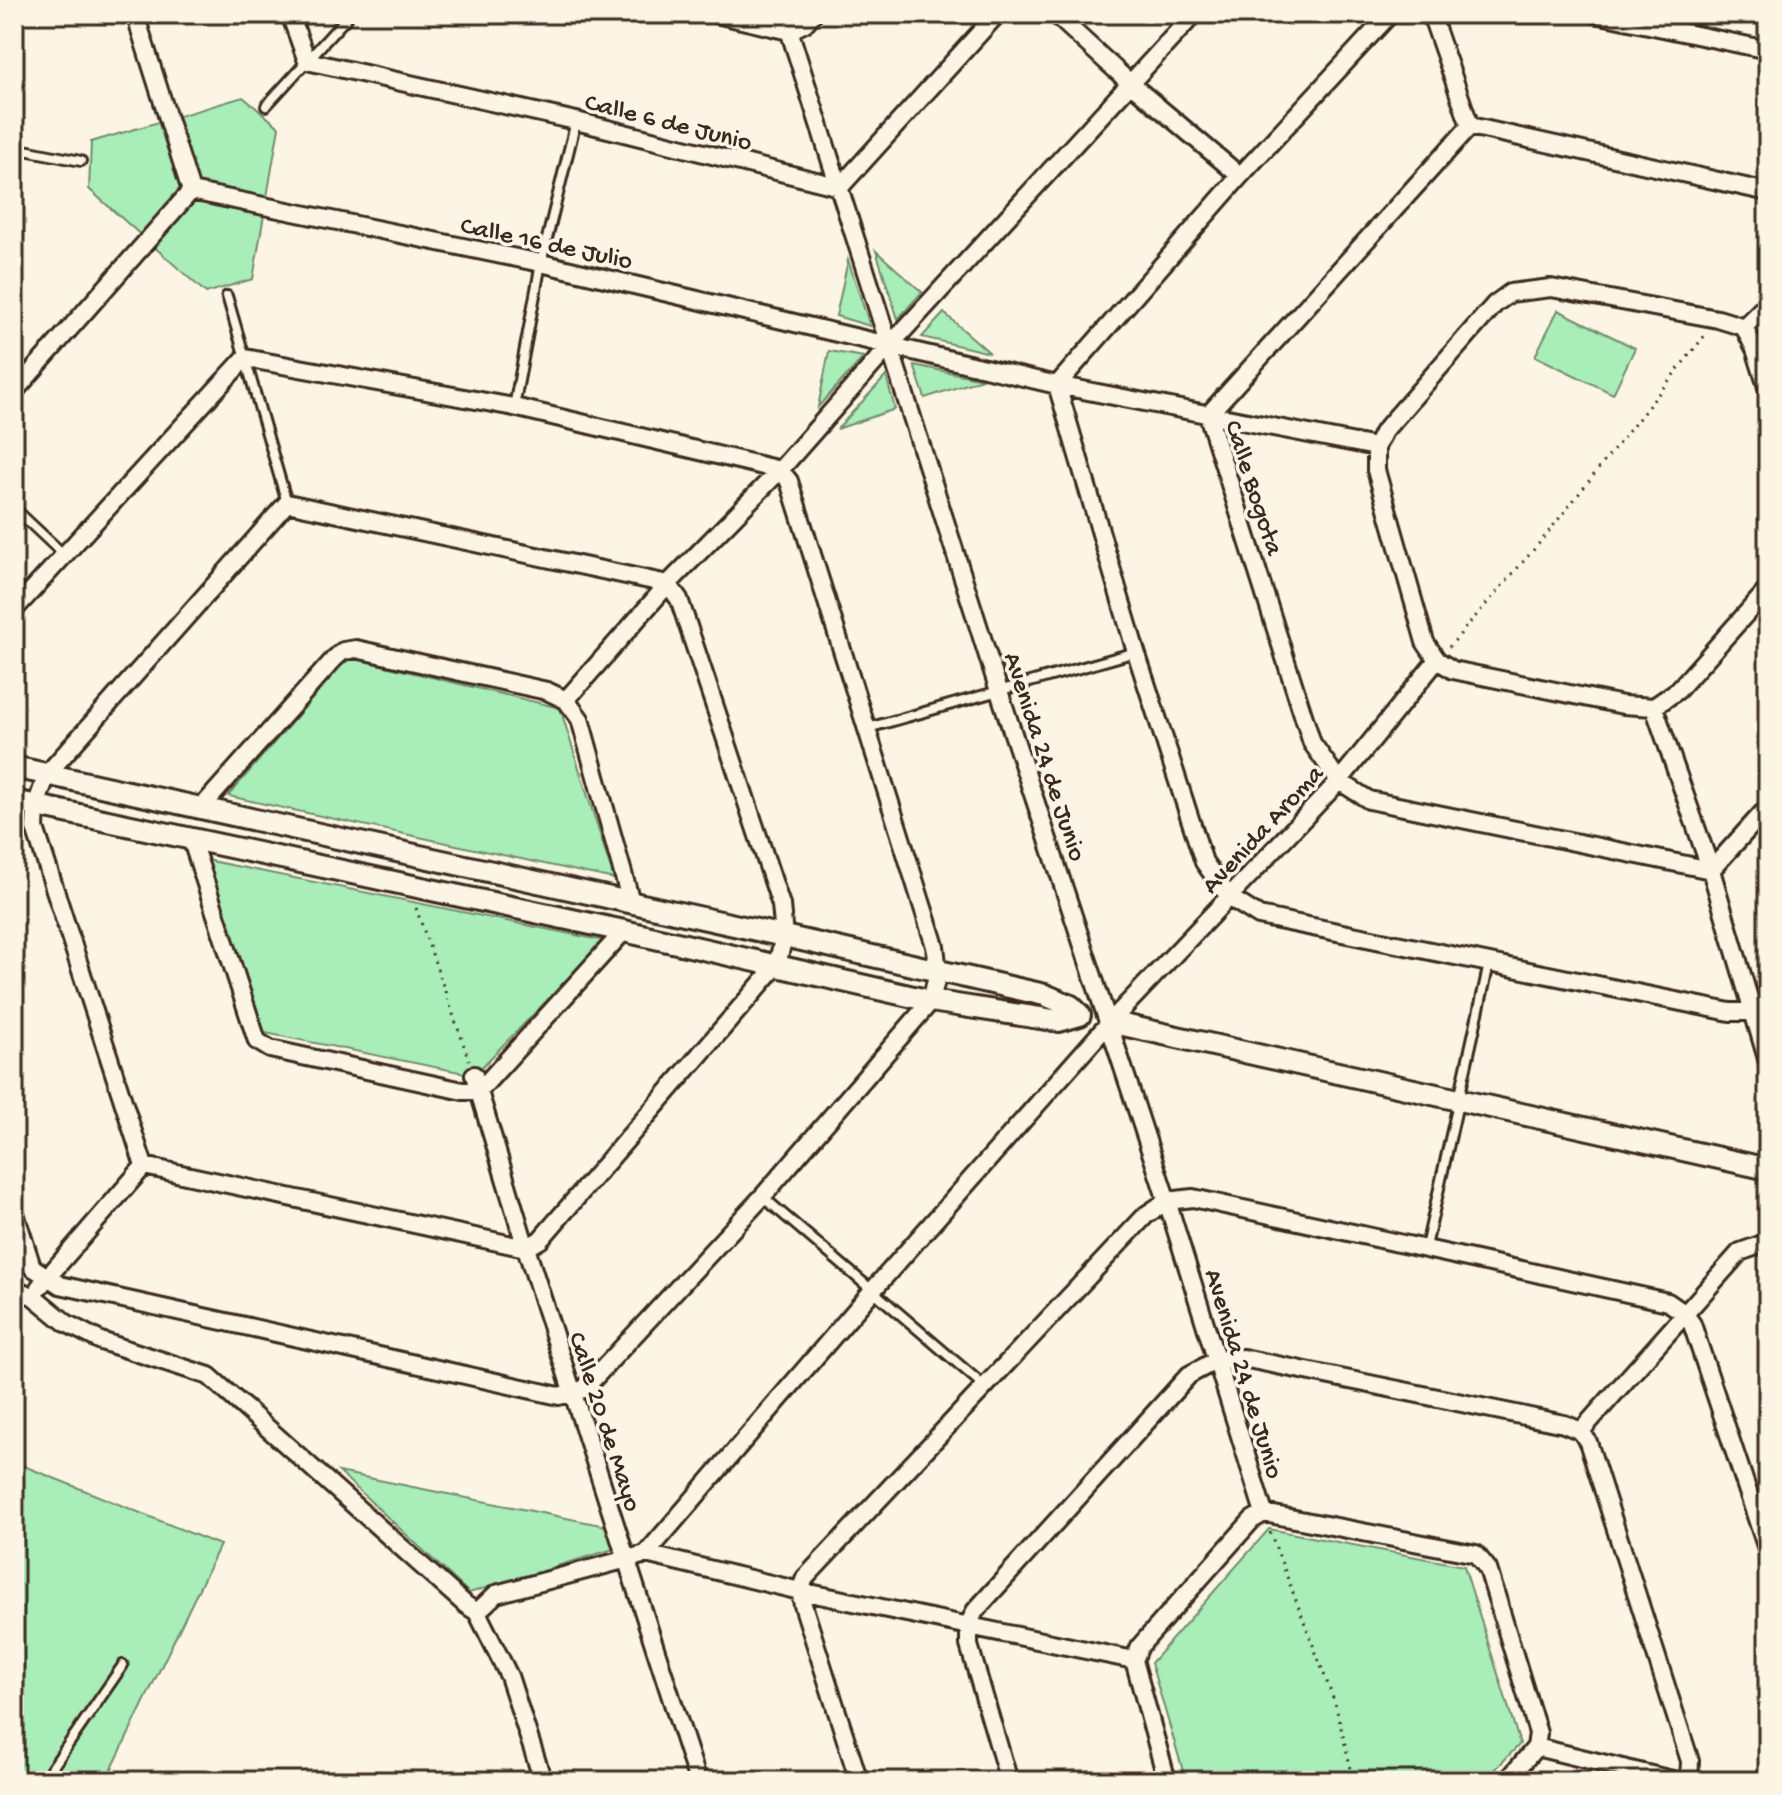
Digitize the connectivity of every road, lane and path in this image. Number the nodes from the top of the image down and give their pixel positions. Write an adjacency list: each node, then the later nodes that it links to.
1 (135, 14): 24 (street)
2 (290, 14): 15 (street)
3 (350, 14): 15 (lane)
4 (716, 14): 12 (street)
5 (813, 14): 12 (street)
6 (997, 14): 23 (street)
7 (1055, 14): 16 (street)
8 (1194, 14): 16 (street)
9 (1390, 14): 22 (street)
10 (1431, 14): 19 (street)
11 (1596, 14): 13 (street)
12 (787, 22): 23 (street, Avenida 24 de Junio)
13 (1689, 22): 14 (street)
14 (1768, 50)
15 (307, 61): 17 (lane); 18 (street, Calle 6 de Junio)
16 (1131, 84): 22 (street); 31 (street)
17 (266, 106)
18 (576, 121): 23 (street, Calle 6 de Junio); 26 (lane)
19 (1470, 126): 25 (street); 37 (street, Calle Bogota)
20 (14, 148): 21 (lane)
21 (81, 161)
22 (1240, 176): 33 (street)
23 (840, 187): 31 (street, Avenida 24 de Junio)
24 (191, 191): 26 (street, Calle 16 de Julio); 35 (street)
25 (1768, 192)
26 (541, 263): 31 (street, Calle 16 de Julio); 36 (lane)
27 (227, 296): 32 (lane)
28 (1768, 303): 30 (street)
29 (1718, 319): 30 (street); 38 (street); 47 (path)
30 (1744, 327): 34 (street)
31 (891, 344): 33 (street, Calle 16 de Julio); 39 (street); 48 (street, Avenida 24 de Junio)
32 (245, 358): 36 (street); 40 (lane); 42 (street)
33 (1057, 385): 37 (street, Calle 16 de Julio); 46 (street)
34 (1768, 390)
35 (14, 392)
36 (514, 407): 39 (street)
37 (1208, 415): 38 (street, Calle 16 de Julio); 54 (street, Calle Bogota)
38 (1376, 447): 47 (street)
39 (780, 470): 43 (street); 51 (street)
40 (287, 503): 43 (street); 53 (street)
41 (14, 508): 42 (lane)
42 (63, 554): 45 (street)
43 (668, 584): 49 (street); 65 (street)
44 (1768, 589): 50 (street)
45 (14, 610)
46 (1136, 652): 48 (lane); 62 (street)
47 (1437, 660): 50 (street); 54 (street, Avenida Aroma)
48 (999, 691): 51 (lane); 73 (street, Avenida 24 de Junio)
49 (566, 700): 58 (street); 63 (street)
50 (1654, 707): 60 (street)
51 (868, 728): 68 (street)
52 (14, 767): 53 (street)
53 (47, 774): 56 (street); 58 (street)
54 (1339, 781): 60 (street, Calle Bogota); 62 (street, Avenida Aroma)
55 (14, 801): 56 (street)
56 (36, 806): 59 (street); 77 (street)
57 (1768, 807): 60 (street)
58 (201, 808): 63 (street)
59 (191, 838): 61 (street); 75 (street)
60 (1711, 870): 71 (street)
61 (408, 885): 64 (street); 75 (path)
62 (1229, 897): 66 (street); 73 (street, Avenida Aroma)
63 (631, 902): 65 (street)
64 (624, 931): 67 (street); 75 (street)
65 (784, 936): 67 (street); 68 (street)
66 (1489, 964): 71 (street); 76 (lane)
67 (777, 965): 69 (street); 84 (street)
68 (938, 972): 69 (street); 72 (street)
69 (931, 1001): 72 (street); 79 (street)
70 (1768, 1003): 71 (street)
71 (1753, 1012): 74 (street)
72 (1080, 1015): 73 (street)
73 (1110, 1022): 76 (street); 80 (street, Avenida 24 de Junio); 87 (street, Avenida Aroma)
74 (1768, 1062)
75 (477, 1083): 84 (street, Calle 20 de Mayo)
76 (1459, 1100): 78 (street); 83 (lane)
77 (144, 1166): 84 (street); 85 (street)
78 (1768, 1169)
79 (763, 1196): 87 (lane); 92 (street)
80 (1167, 1201): 83 (street); 90 (street, Avenida 24 de Junio); 91 (street)
81 (14, 1210): 85 (street)
82 (1768, 1242): 89 (street)
83 (1426, 1247): 89 (street)
84 (526, 1248): 92 (street, Calle 20 de Mayo)
85 (46, 1277): 88 (street); 92 (street)
86 (14, 1289): 88 (street)
87 (873, 1290): 91 (lane); 96 (street, Avenida Aroma)
88 (33, 1296): 99 (street)
89 (1684, 1313): 93 (street); 95 (street)
90 (1215, 1361): 93 (street); 94 (street, Avenida 24 de Junio); 100 (street)
91 (983, 1385): 98 (street)
92 (573, 1393): 97 (street, Calle 20 de Mayo)
93 (1581, 1431): 113 (street)
94 (1264, 1513): 101 (street); 103 (street); 110 (path)
95 (1768, 1552)
96 (646, 1554): 97 (street); 98 (street)
97 (625, 1557): 99 (street); 106 (street, Calle 20 de Mayo)
98 (800, 1591): 100 (street); 107 (street)
99 (477, 1612): 105 (street)
100 (969, 1624): 101 (street); 108 (street)
101 (1134, 1660): 109 (street)
102 (123, 1665): 104 (lane)
103 (1536, 1747): 111 (street); 112 (street)
104 (43, 1781)
105 (543, 1781)
106 (698, 1781)
107 (859, 1781)
108 (1009, 1781)
109 (1167, 1781)
110 (1354, 1781)
111 (1507, 1781)
112 (1676, 1781)
113 (1689, 1781)

